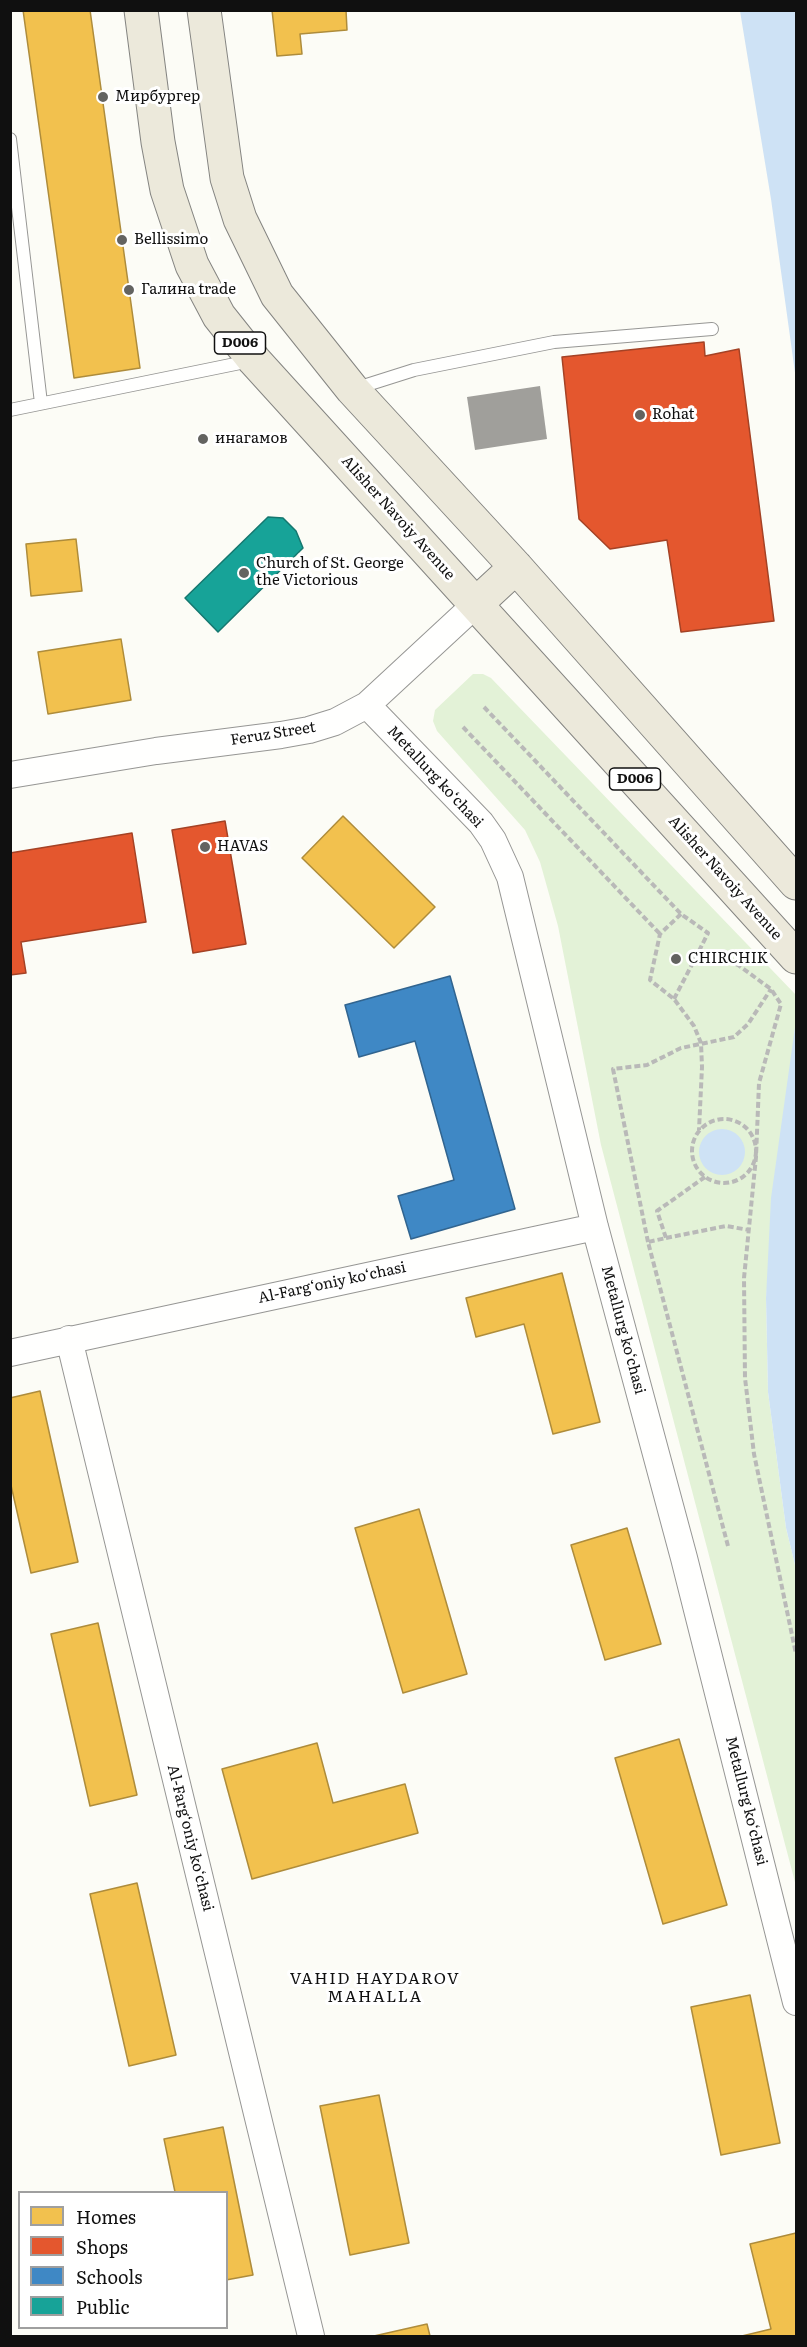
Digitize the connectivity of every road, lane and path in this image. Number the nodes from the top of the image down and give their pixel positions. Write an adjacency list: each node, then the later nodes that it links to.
1 (141, 10): 5 (main road, Alisher Navoiy Avenue / D006)
2 (204, 10): 6 (main road)
3 (10, 139): 7 (lane)
4 (712, 329): 6 (lane)
5 (254, 360): 7 (lane); 10 (main road, Alisher Navoiy Avenue / D006)
6 (352, 389): 9 (main road)
7 (41, 404): 8 (lane)
8 (10, 410)
9 (516, 567): 10 (main road, Feruz Street); 15 (main road)
10 (476, 604): 11 (street, Feruz Street); 19 (main road, Alisher Navoiy Avenue / D006)
11 (367, 705): 14 (street, Feruz Street); 27 (street, Metallurg ko‘chasi)
12 (484, 707): 16 (path)
13 (463, 727): 17 (path)
14 (10, 775)
15 (796, 883)
16 (681, 914): 17 (path); 18 (path)
17 (660, 934): 21 (path)
18 (699, 951): 20 (path); 21 (path)
19 (795, 956)
20 (771, 989): 22 (path); 24 (path)
21 (674, 999): 22 (path)
22 (701, 1043): 23 (path); 30 (path)
23 (699, 1130): 24 (path); 26 (path)
24 (757, 1147): 25 (path)
25 (756, 1157): 26 (path); 28 (path)
26 (705, 1177): 29 (path)
27 (595, 1227): 31 (street, Al-Farg‘oniy ko‘chasi); 35 (street, Metallurg ko‘chasi)
28 (749, 1230): 29 (path); 34 (path)
29 (666, 1238): 30 (path)
30 (648, 1242): 33 (path)
31 (69, 1339): 32 (street, Al-Farg‘oniy ko‘chasi); 36 (street, Al-Farg‘oniy ko‘chasi)
32 (10, 1353)
33 (728, 1546)
34 (796, 1654)
35 (796, 2002)
36 (311, 2337)

